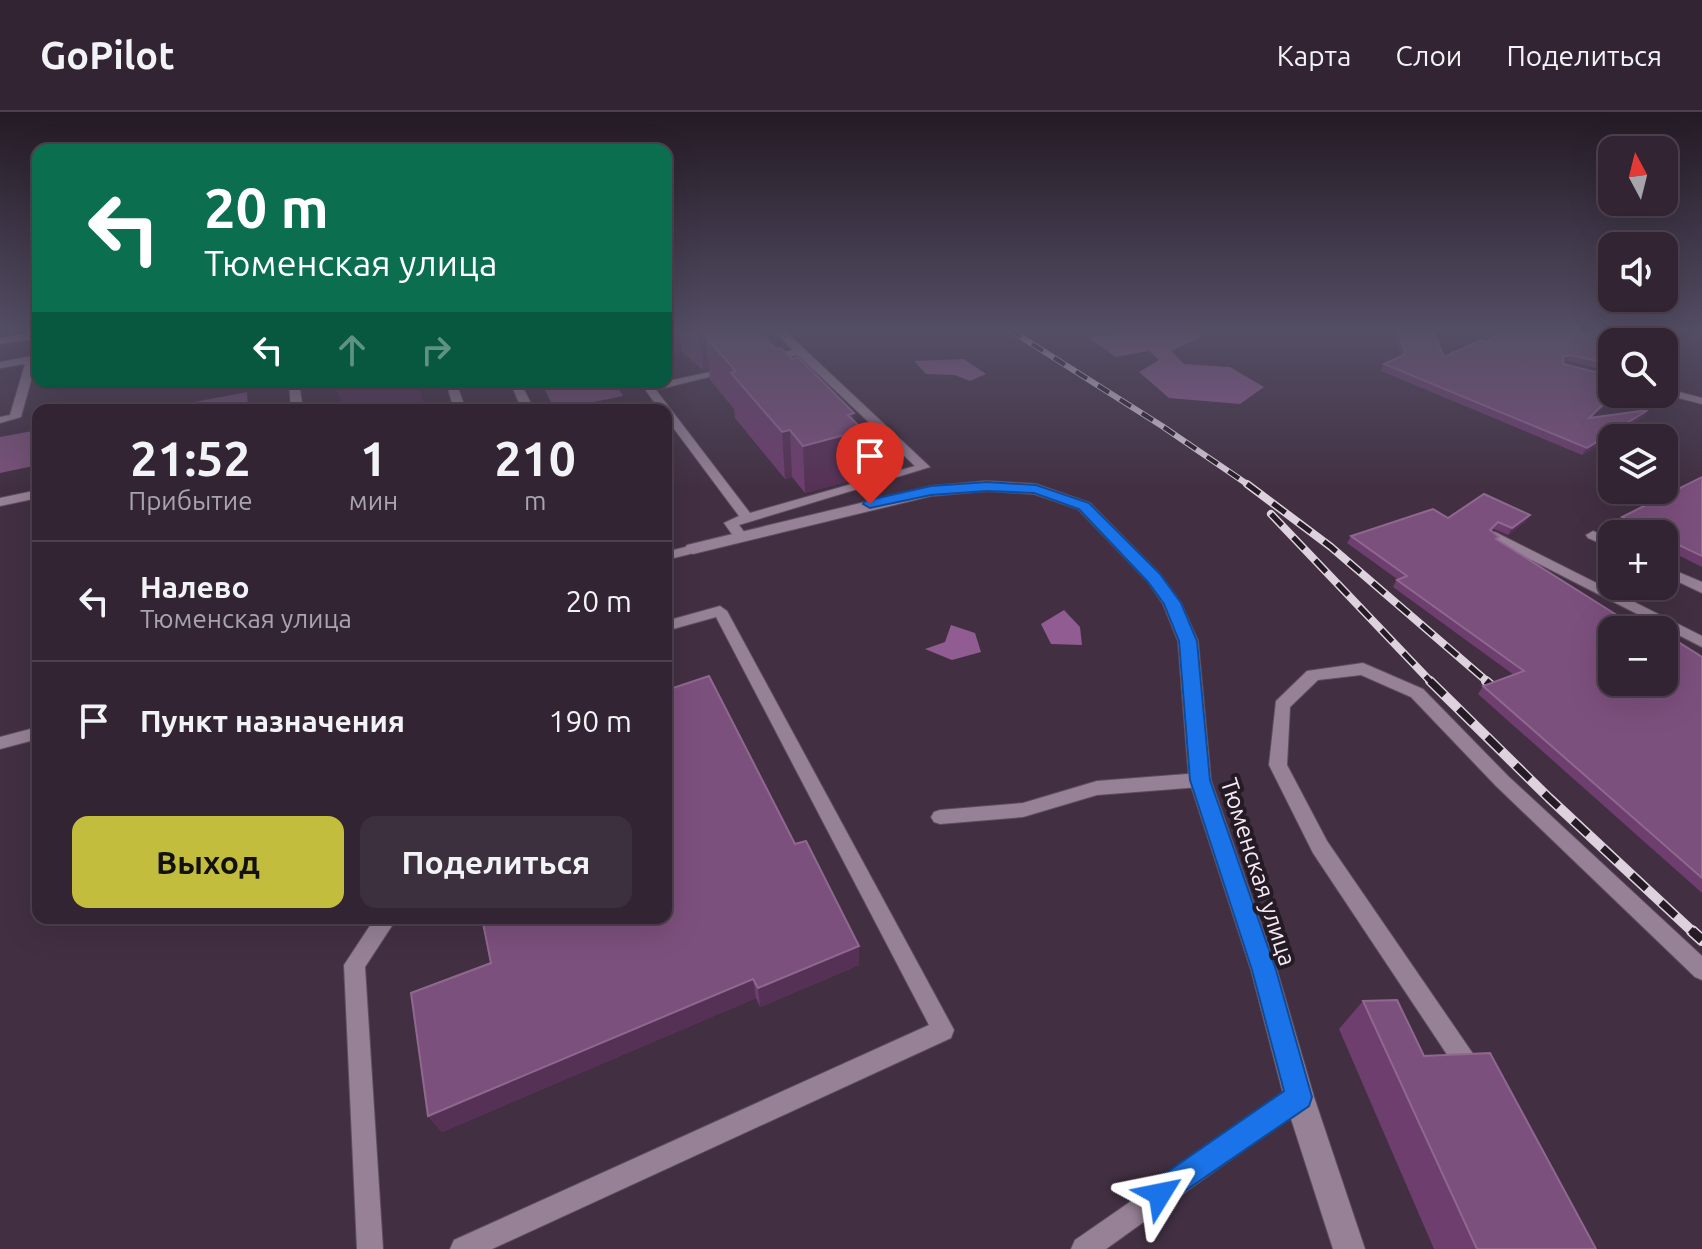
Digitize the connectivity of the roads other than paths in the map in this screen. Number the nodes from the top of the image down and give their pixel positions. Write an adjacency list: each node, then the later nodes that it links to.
1 (26, 383): 5 (lane)
2 (834, 383): 9 (lane)
3 (1678, 395): 4 (lane)
4 (1702, 401)
5 (0, 420)
6 (672, 422): 9 (lane)
7 (32, 495): 8 (lane)
8 (0, 502)
9 (744, 528): 13 (street, Тюменская улица); 21 (street, Тюменская улица)
10 (1593, 535): 12 (lane)
11 (1495, 536): 18 (lane)
12 (1598, 537)
13 (693, 549): 14 (lane)
14 (672, 554)
15 (1678, 577): 16 (lane)
16 (1702, 588)
17 (672, 624): 28 (lane)
18 (1702, 642)
19 (32, 735): 20 (lane)
20 (0, 743)
21 (1200, 780): 22 (lane); 26 (street, Тюменская улица)
22 (940, 817)
23 (383, 924): 27 (lane)
24 (1702, 970): 25 (lane)
25 (1486, 1094)
26 (1299, 1097): 29 (lane); 30 (street, Тюменская улица)
27 (370, 1249)
28 (463, 1249)
29 (1084, 1249)
30 (1349, 1249)

